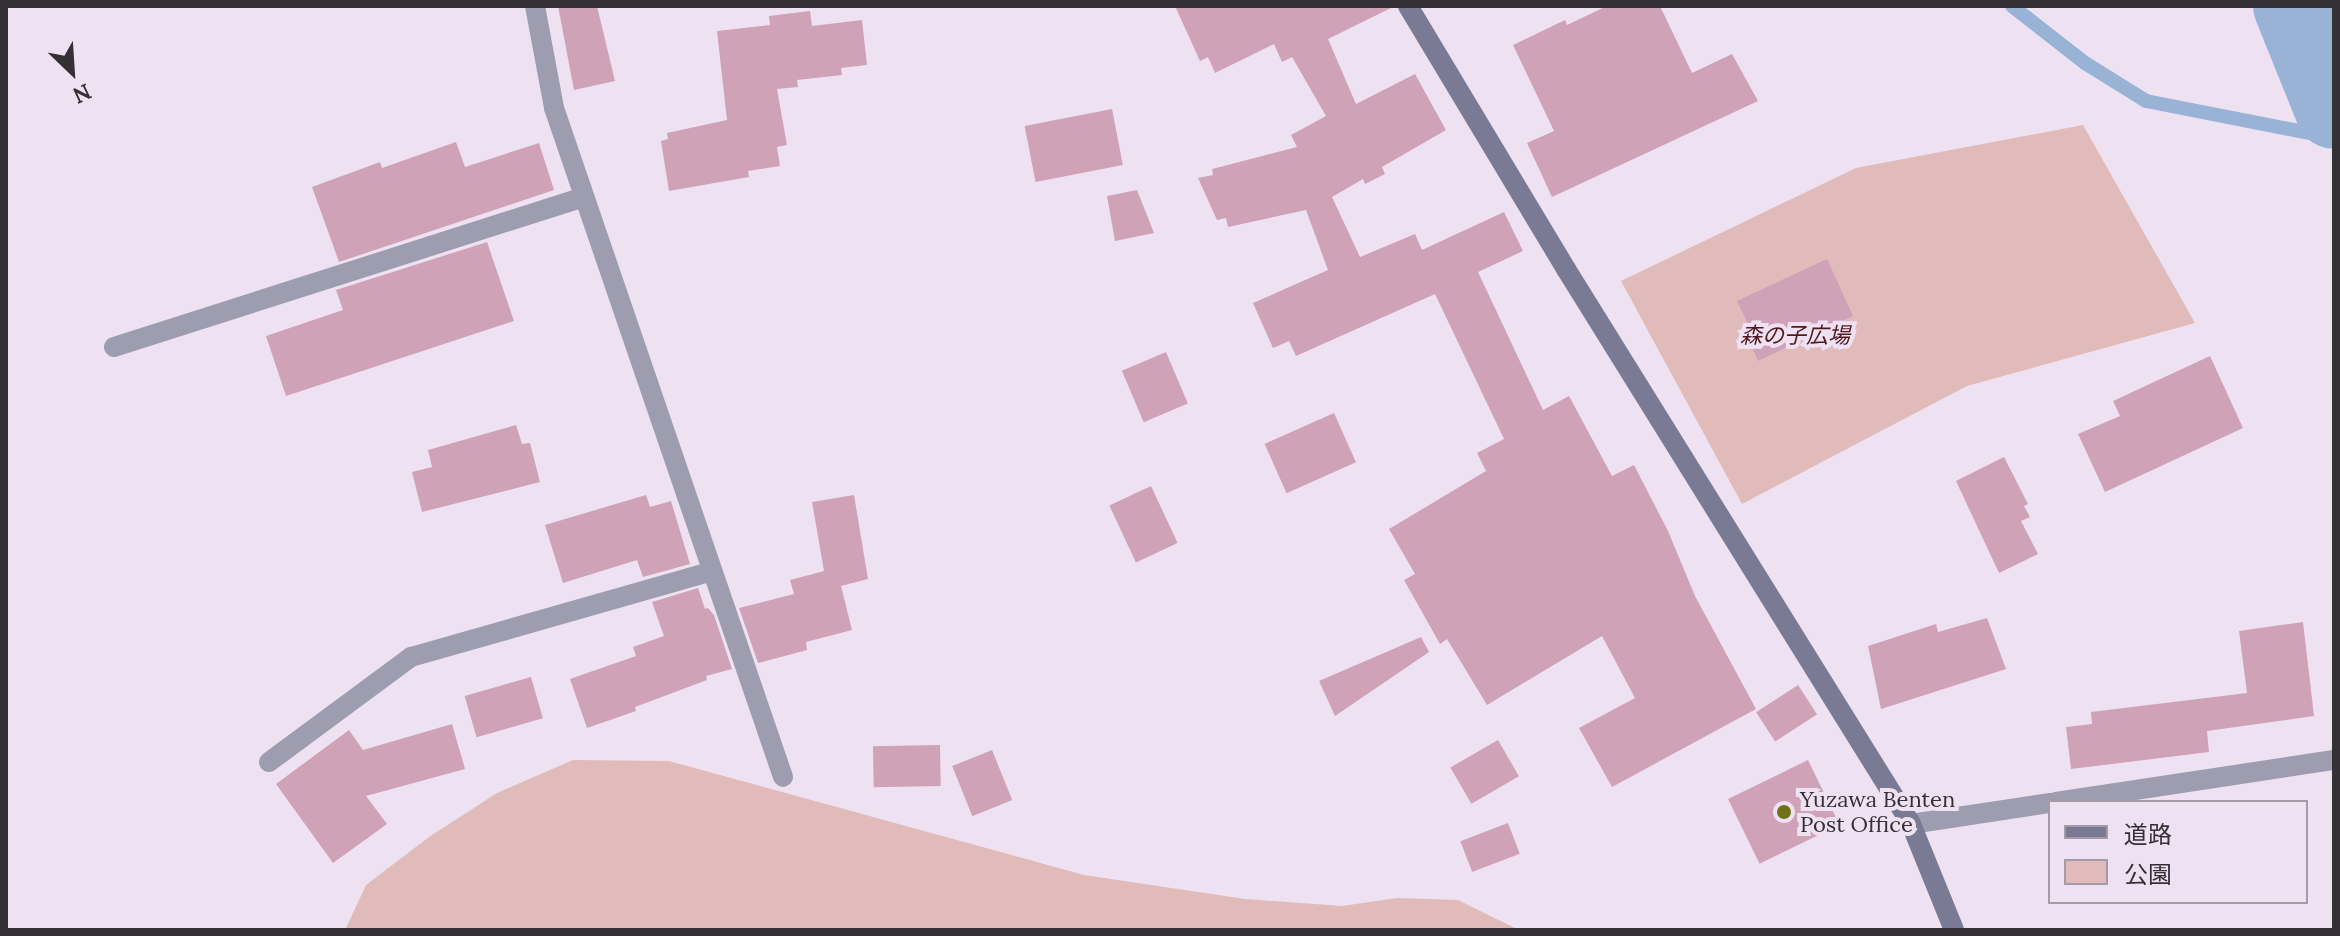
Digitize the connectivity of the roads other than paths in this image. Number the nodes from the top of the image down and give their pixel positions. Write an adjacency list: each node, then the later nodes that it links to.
1 (535, 6): 3 (street)
2 (1408, 6): 11 (street)
3 (584, 197): 4 (street); 5 (street)
4 (114, 347)
5 (712, 571): 7 (street); 8 (street)
6 (2334, 760): 9 (street)
7 (269, 762)
8 (783, 777)
9 (2069, 800)
10 (2048, 803): 11 (street)
11 (1911, 824): 12 (street)
12 (1954, 930)

